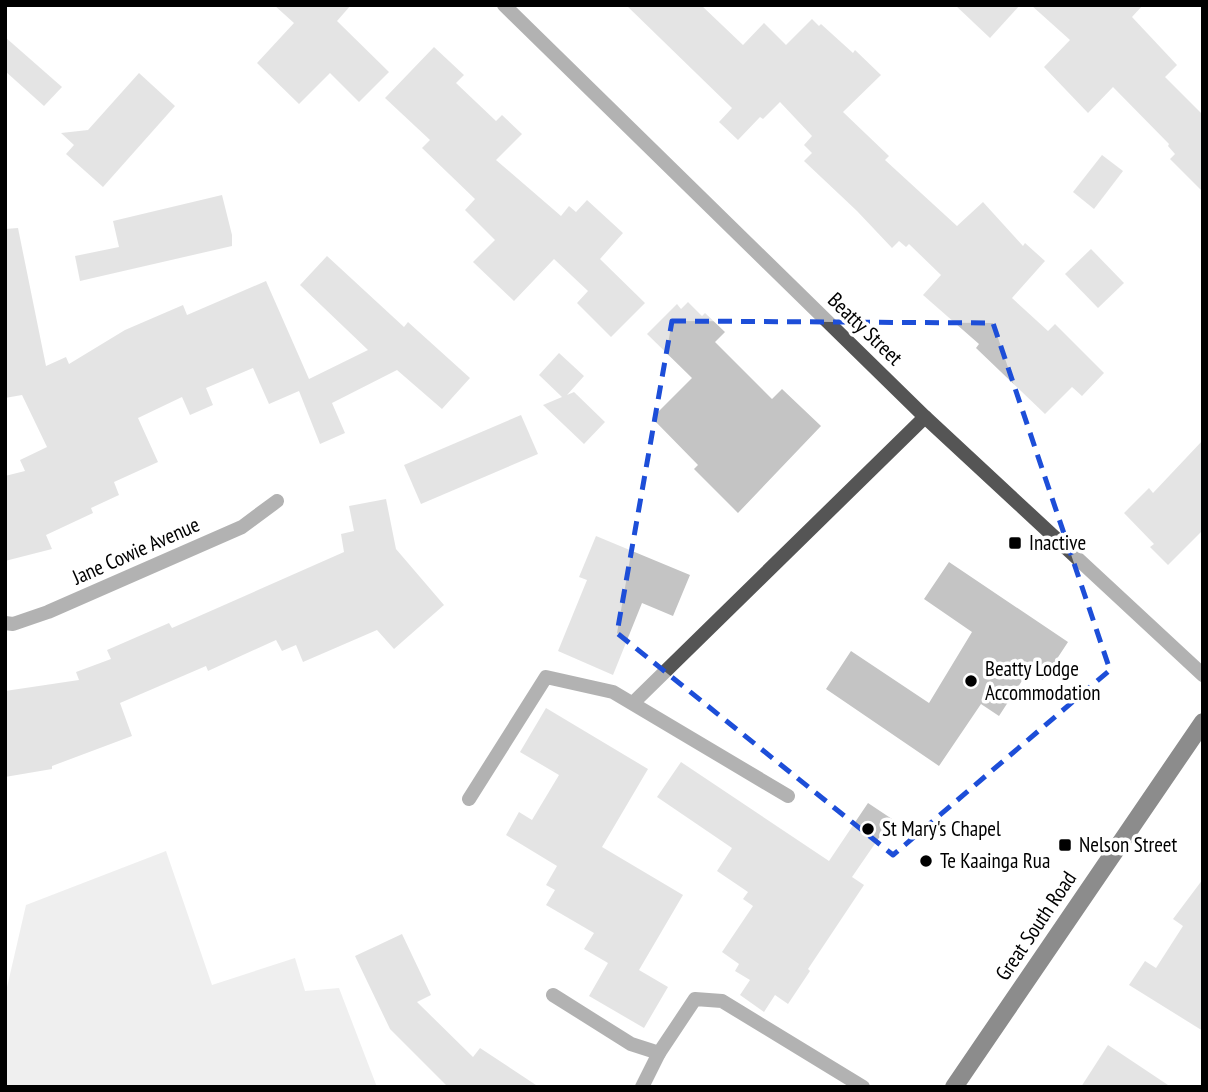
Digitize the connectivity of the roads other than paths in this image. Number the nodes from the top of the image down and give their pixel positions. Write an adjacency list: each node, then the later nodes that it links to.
1 (504, 5): 2 (street, Beatty Street)
2 (925, 417): 5 (street, Beatty Street); 6 (street)
3 (277, 501): 4 (street, Jane Cowie Avenue)
4 (5, 623)
5 (1203, 675)
6 (634, 702): 8 (street); 9 (street)
7 (1203, 722): 14 (main road, Great South Road)
8 (788, 796)
9 (469, 799)
10 (553, 995): 11 (street)
11 (659, 1053): 12 (street); 13 (street)
12 (642, 1087)
13 (863, 1087)
14 (954, 1087)

